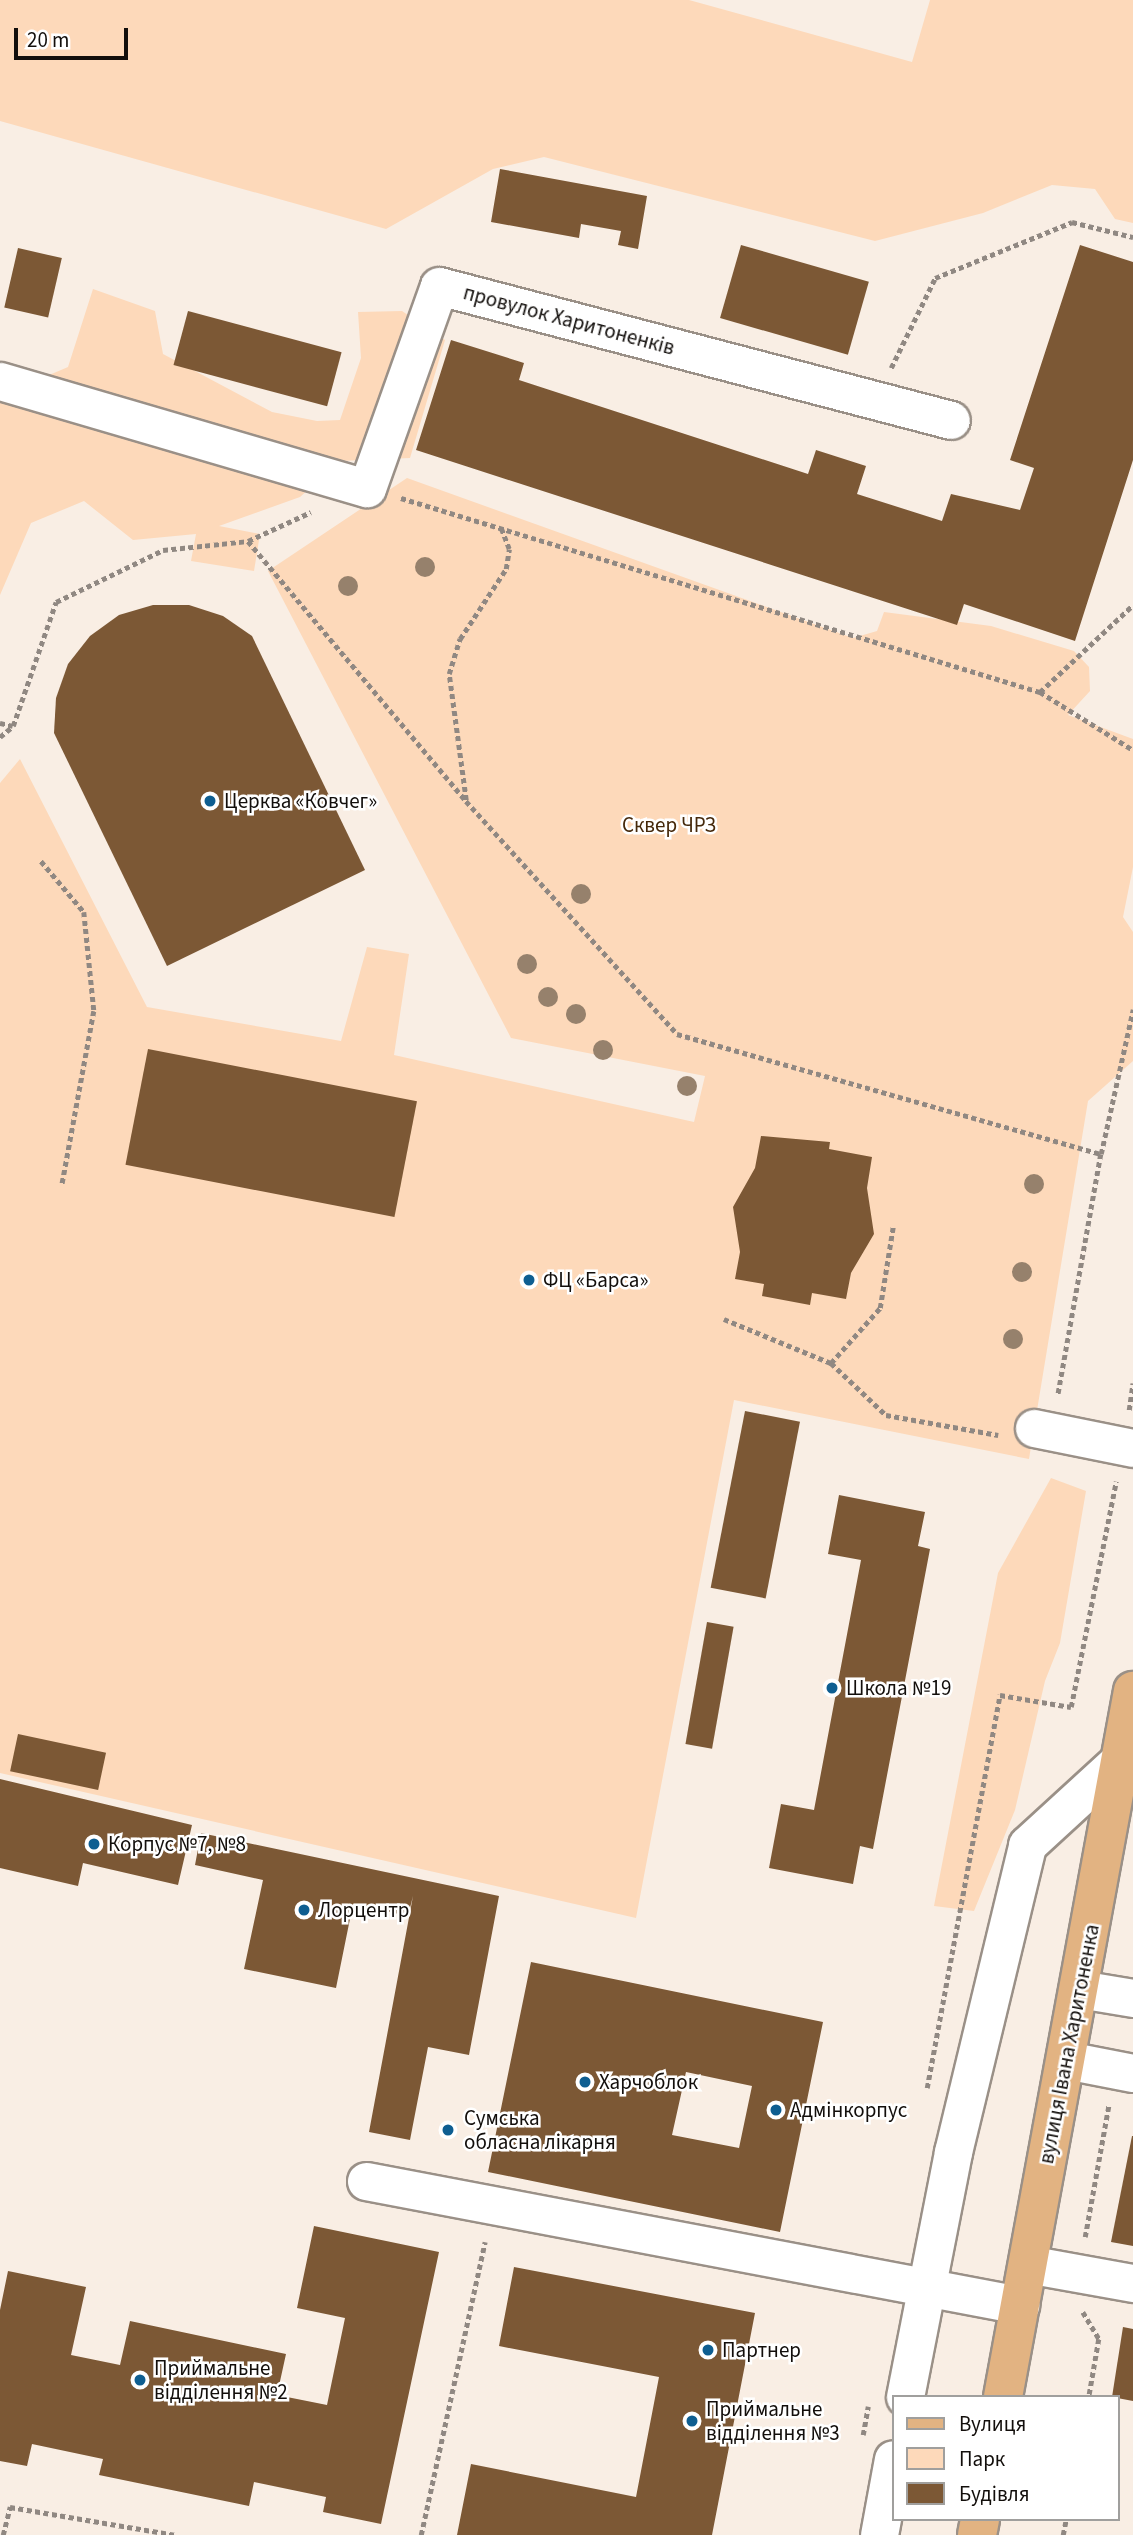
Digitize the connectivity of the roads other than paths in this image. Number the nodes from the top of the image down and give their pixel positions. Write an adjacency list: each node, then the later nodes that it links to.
1 (0, 381): 2 (street, провулок Харитоненків)
2 (951, 419)
3 (1043, 1430): 4 (street)
4 (1133, 1448)
5 (1133, 1691): 6 (main road, вулиця Івана Харитоненка)
6 (1121, 1759): 7 (main road, вулиця Івана Харитоненка); 14 (street)
7 (1079, 1989): 8 (street); 9 (main road, вулиця Івана Харитоненка)
8 (1133, 1998)
9 (1066, 2060): 10 (street); 12 (main road, вулиця Івана Харитоненка)
10 (1124, 2071)
11 (366, 2181): 14 (street)
12 (1027, 2264): 13 (street); 15 (main road, вулиця Івана Харитоненка)
13 (1133, 2283)
14 (925, 2288): 15 (street); 16 (street)
15 (1020, 2305): 17 (main road, вулиця Івана Харитоненка)
16 (905, 2395)
17 (1003, 2395)
18 (892, 2464): 19 (street)
19 (879, 2535)

